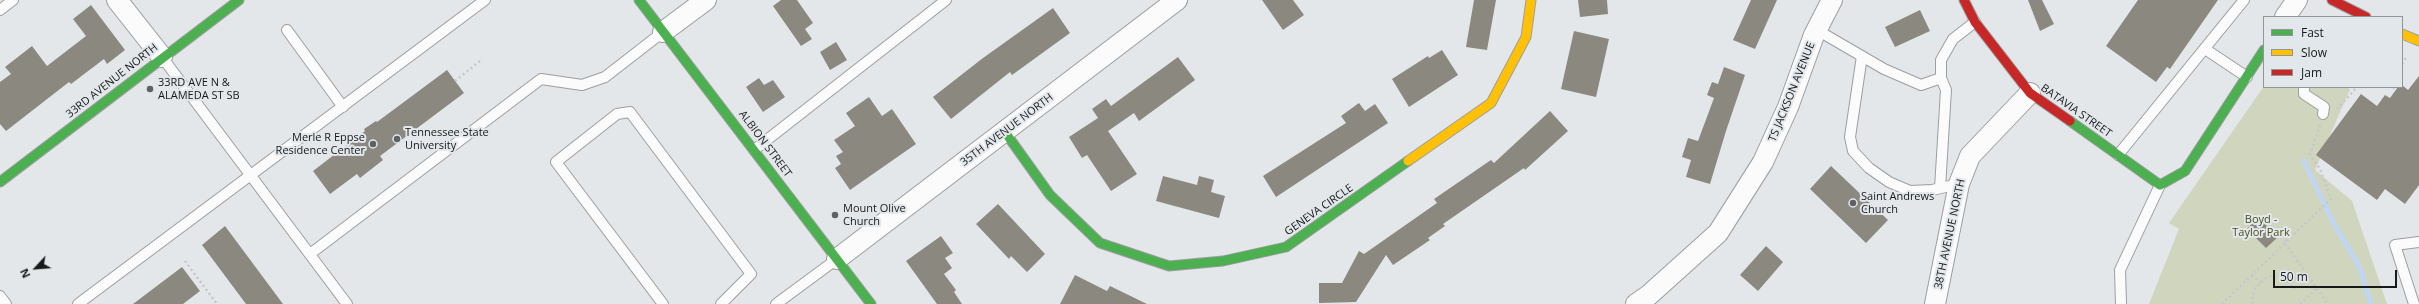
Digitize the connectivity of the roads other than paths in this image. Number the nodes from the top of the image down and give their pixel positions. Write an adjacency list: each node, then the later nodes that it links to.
1 (13, 0): 15 (lane)
2 (117, 0): 27 (street)
3 (239, 0): 27 (street, 33RD AVENUE NORTH)
4 (485, 0): 32 (lane)
5 (639, 0): 21 (street, ALBION STREET)
6 (706, 0): 21 (street)
7 (946, 0): 35 (lane)
8 (1531, 0): 34 (street, GENEVA CIRCLE)
9 (1832, 0): 20 (street, TS JACKSON AVENUE)
10 (1964, 0): 18 (street, BATAVIA STREET)
11 (2244, 0): 24 (lane)
12 (2297, 0): 16 (street)
13 (2332, 0): 17 (street)
14 (1169, 2): 34 (street, 35TH AVENUE NORTH)
15 (0, 10)
16 (2286, 16)
17 (2364, 16)
18 (1975, 22): 29 (lane); 31 (street, BATAVIA STREET)
19 (287, 30): 32 (lane)
20 (1817, 30): 26 (lane); 53 (street, TS JACKSON AVENUE)
21 (663, 32): 35 (street, ALBION STREET); 43 (lane)
22 (2403, 34): 23 (street)
23 (2419, 41)
24 (2205, 49): 28 (lane); 36 (lane)
25 (2263, 51): 28 (street)
26 (1862, 56): 29 (lane); 41 (lane)
27 (162, 57): 37 (lane); 38 (street, 33RD AVENUE NORTH)
28 (2246, 76): 40 (street)
29 (1941, 78): 41 (lane)
30 (2304, 88): 33 (lane)
31 (2030, 93): 36 (street, BATAVIA STREET); 39 (street, 38TH AVENUE NORTH)
32 (342, 107): 37 (lane)
33 (2323, 114)
34 (1005, 132): 44 (street, 35TH AVENUE NORTH)
35 (754, 150): 44 (street, ALBION STREET)
36 (2118, 155): 40 (street, BATAVIA STREET)
37 (251, 176): 43 (lane); 47 (lane)
38 (0, 182)
39 (1959, 184): 41 (lane); 54 (street, 38TH AVENUE NORTH)
40 (2160, 184): 55 (lane)
41 (1940, 188)
42 (2419, 242): 56 (lane)
43 (310, 254): 48 (lane)
44 (836, 259): 51 (lane); 52 (street, ALBION STREET)
45 (0, 296): 46 (lane)
46 (6, 304)
47 (78, 304)
48 (347, 304)
49 (663, 304): 50 (lane)
50 (721, 304)
51 (776, 304)
52 (871, 304)
53 (1636, 304)
54 (1935, 304)
55 (2121, 304)
56 (2414, 304)

